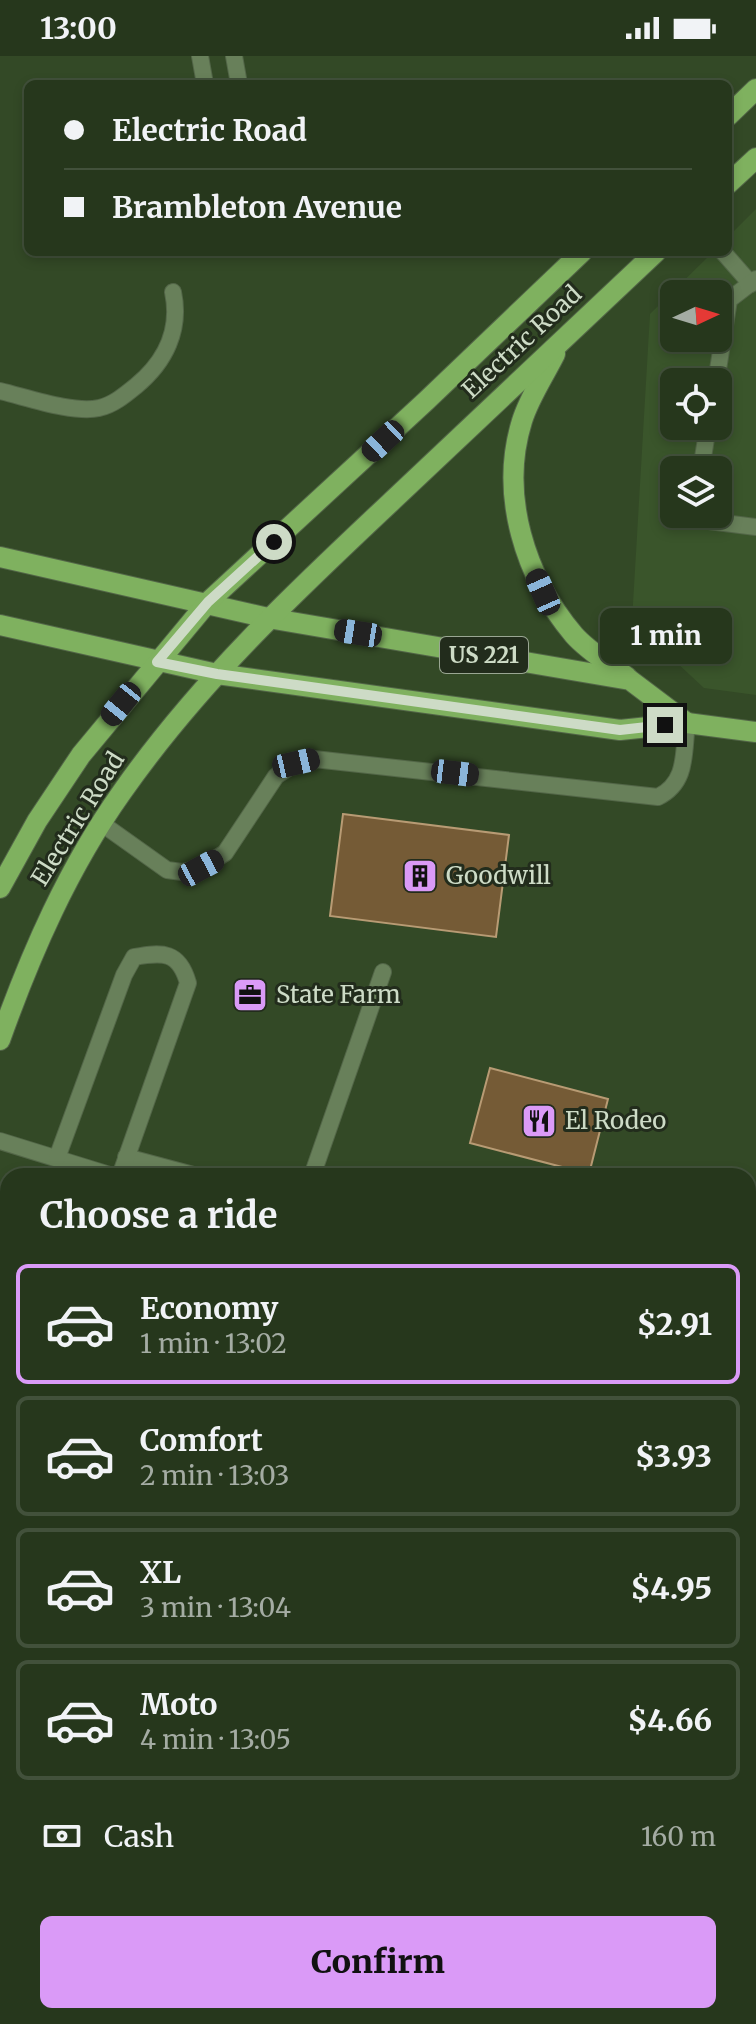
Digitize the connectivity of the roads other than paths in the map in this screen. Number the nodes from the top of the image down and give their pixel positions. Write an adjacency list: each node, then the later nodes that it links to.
1 (200, 56): 3 (street)
2 (234, 56): 4 (street)
3 (204, 80)
4 (238, 80)
5 (756, 89): 6 (main road)
6 (732, 112)
7 (756, 158): 8 (main road)
8 (732, 180)
9 (578, 256): 20 (main road, Electric Road)
10 (652, 256): 14 (main road, Electric Road)
11 (727, 256): 12 (street)
12 (753, 282): 15 (street)
13 (173, 292): 16 (street)
14 (561, 342): 21 (main road, Electric Road); 25 (main road)
15 (718, 368)
16 (0, 391)
17 (732, 524): 18 (street)
18 (756, 527)
19 (0, 557): 20 (main road, US 221)
20 (208, 602): 21 (main road, US 221); 23 (main road, Electric Road)
21 (268, 618): 24 (main road, Electric Road); 25 (main road, US 221)
22 (0, 625): 23 (main road, US 221)
23 (157, 662): 24 (main road, US 221); 29 (main road, Electric Road)
24 (217, 674): 26 (main road, US 221); 28 (main road, Electric Road)
25 (630, 680): 26 (main road, US 221)
26 (687, 723): 27 (main road, US 221); 28 (street)
27 (756, 732)
28 (101, 823): 31 (main road, Electric Road)
29 (0, 888)
30 (383, 972): 38 (street)
31 (0, 1040)
32 (0, 1141): 34 (street)
33 (127, 1154): 34 (street); 36 (street); 37 (street)
34 (57, 1158): 35 (street)
35 (88, 1168)
36 (123, 1168)
37 (172, 1168)
38 (315, 1168)

